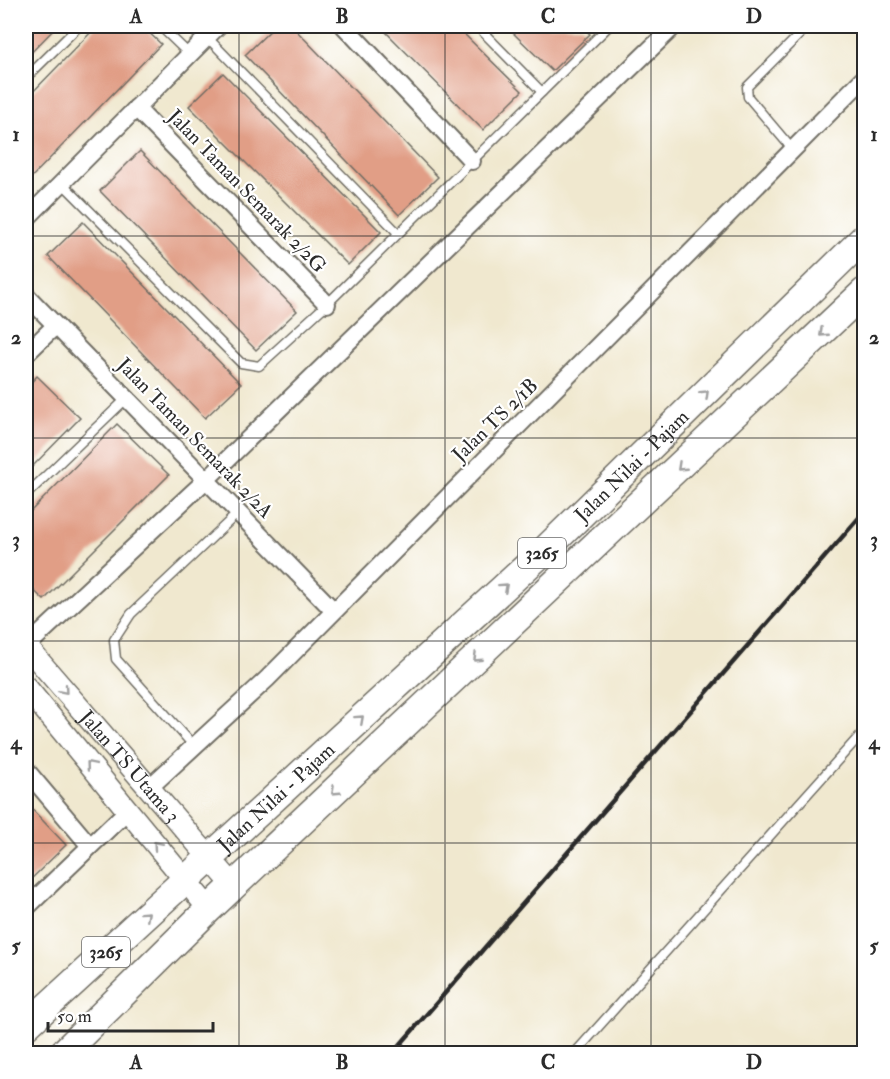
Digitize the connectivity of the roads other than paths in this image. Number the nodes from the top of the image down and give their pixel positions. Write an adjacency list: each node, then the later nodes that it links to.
1 (79, 26): 10 (lane)
2 (160, 26): 9 (lane)
3 (344, 26): 15 (street)
4 (477, 26): 12 (lane)
5 (609, 26): 12 (lane)
6 (674, 26): 26 (street)
7 (808, 26): 14 (lane)
8 (213, 31): 9 (street); 18 (lane)
9 (190, 55): 13 (street)
10 (26, 78)
11 (864, 78): 14 (street, Jalan TS 2/1B)
12 (542, 92): 15 (lane)
13 (136, 108): 16 (street); 22 (street, Jalan Taman Semarak 2/2G)
14 (793, 150): 29 (street, Jalan TS 2/1B)
15 (472, 161): 18 (lane)
16 (62, 183): 17 (street); 22 (lane)
17 (26, 219)
18 (398, 233): 22 (lane)
19 (864, 238): 38 (main road, Jalan Nilai - Pajam / 3265, one-way to 19)
20 (864, 292): 40 (main road, Jalan Nilai - Pajam / 3265, one-way to 40)
21 (26, 295): 23 (street, Jalan Taman Semarak 2/2A)
22 (327, 304)
23 (56, 326): 24 (street); 25 (street, Jalan Taman Semarak 2/2A)
24 (26, 354)
25 (127, 398): 26 (street, Jalan Taman Semarak 2/2A); 27 (lane)
26 (207, 479): 28 (street, Jalan Taman Semarak 2/2A); 30 (street)
27 (26, 495)
28 (239, 512): 29 (street, Jalan Taman Semarak 2/2A); 33 (lane)
29 (334, 611): 33 (street, Jalan TS 2/1B)
30 (26, 647): 35 (street, Jalan TS Utama 3, one-way to 35)
31 (26, 687): 36 (street, Jalan TS Utama 3, one-way to 31)
32 (864, 731): 45 (lane)
33 (194, 745): 35 (street, Jalan TS 2/1B)
34 (26, 771): 37 (street)
35 (150, 787): 38 (street, Jalan TS Utama 3)
36 (128, 810): 37 (street); 39 (street, Jalan TS Utama 3, one-way to 36)
37 (90, 846): 41 (street)
38 (208, 857): 39 (main road, 3265); 40 (street, Jalan TS Utama 3)
39 (186, 879): 42 (street, Jalan TS Utama 3); 43 (main road, 3265, one-way to 39)
40 (234, 886): 42 (main road, 3265)
41 (26, 908)
42 (209, 909): 44 (main road, 3265)
43 (26, 1026)
44 (62, 1053)
45 (574, 1053)

